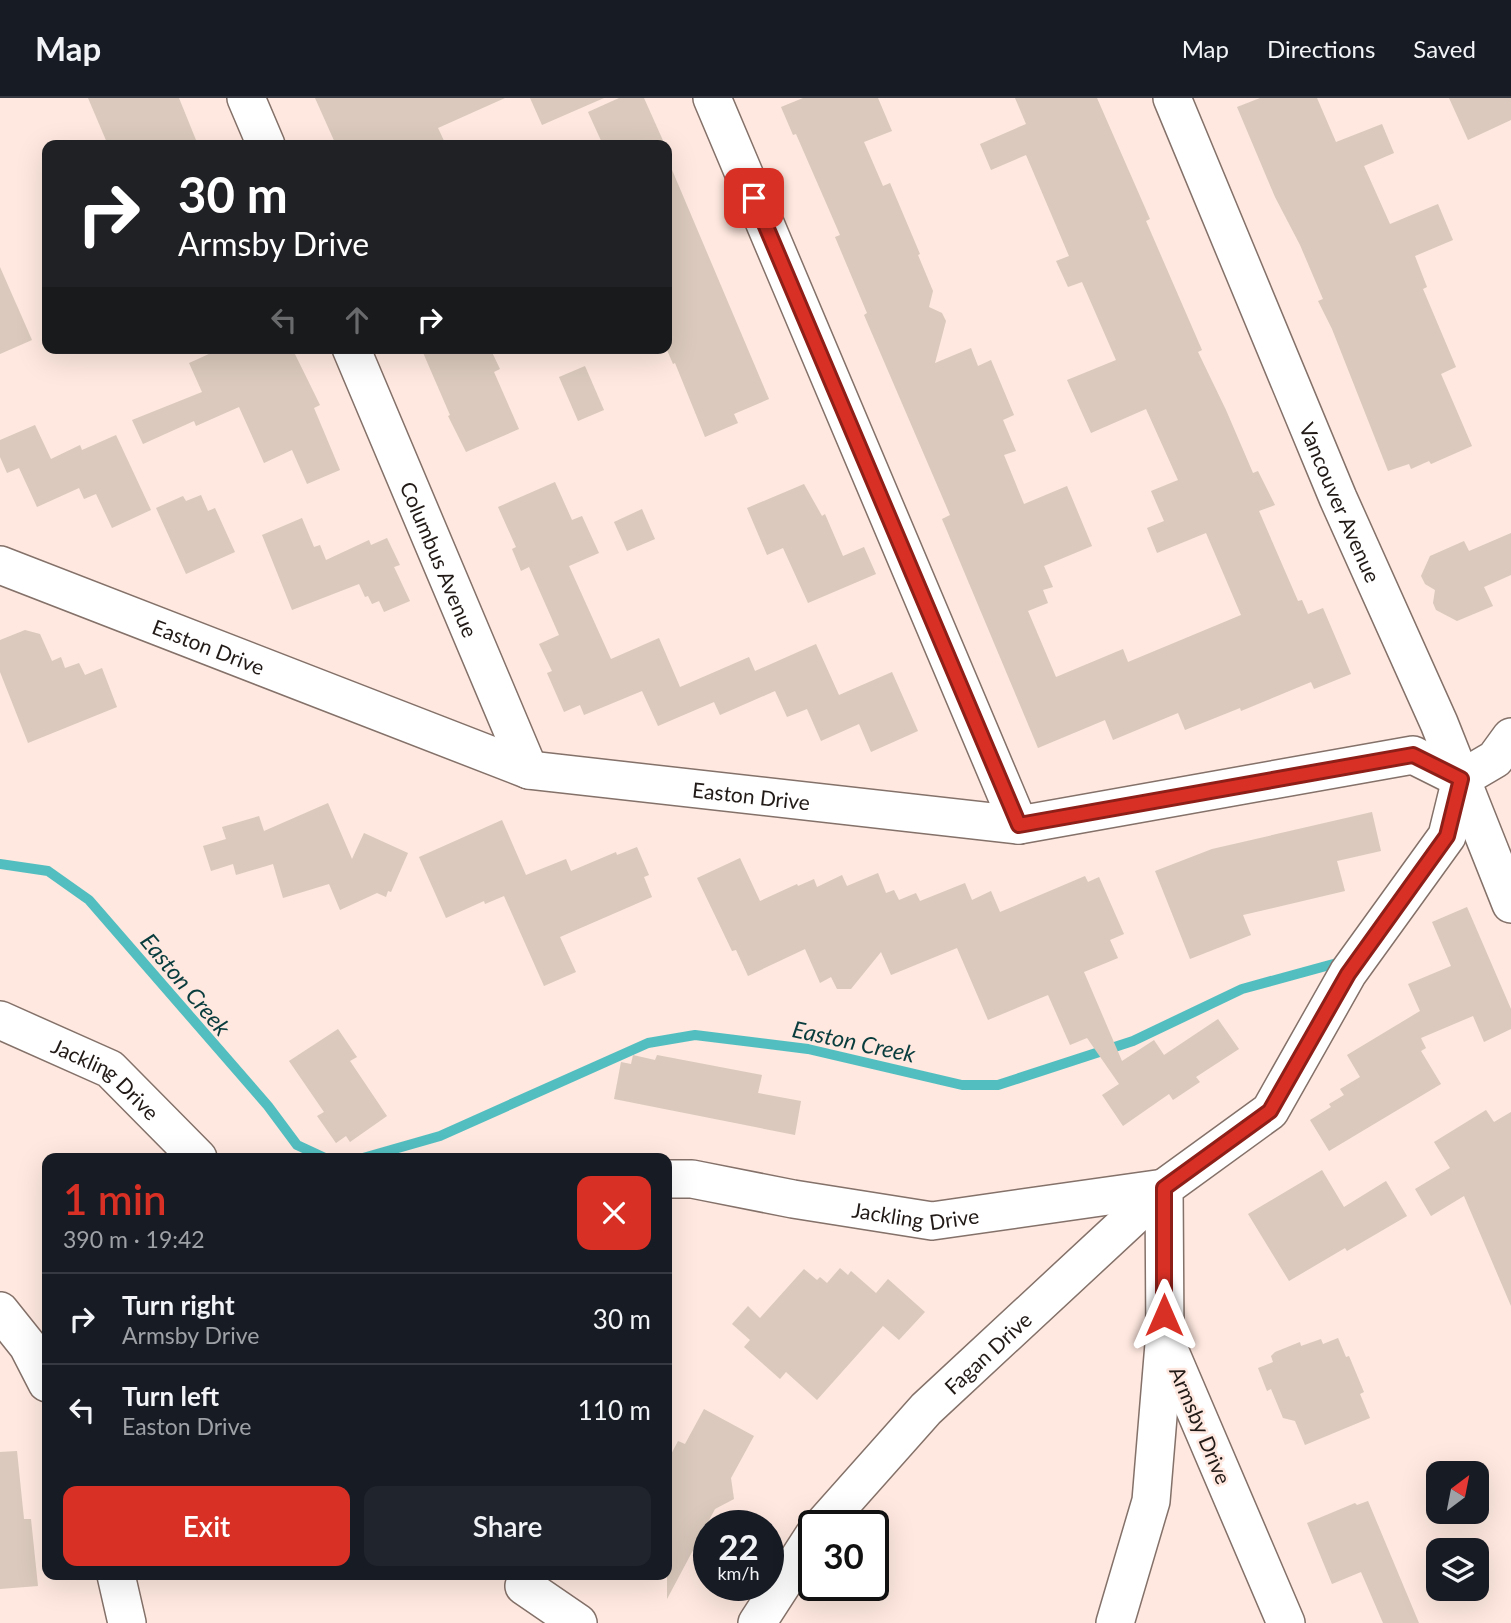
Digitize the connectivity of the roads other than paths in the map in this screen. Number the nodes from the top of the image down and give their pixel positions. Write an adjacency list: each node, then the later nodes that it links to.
1 (246, 98): 4 (street)
2 (712, 98): 10 (street)
3 (1172, 98): 9 (street, Vancouver Avenue)
4 (264, 140)
5 (354, 354): 8 (street, Columbus Avenue)
6 (0, 565): 8 (street, Easton Drive)
7 (1511, 737): 9 (street)
8 (529, 771): 10 (street, Easton Drive)
9 (1461, 779): 10 (street, Easton Drive); 11 (street, Vancouver Avenue); 15 (street)
10 (1019, 825)
11 (1511, 904)
12 (0, 1020): 13 (street, Jackling Drive)
13 (193, 1153)
14 (672, 1179): 15 (street, Jackling Drive)
15 (1164, 1188): 17 (street, Armsby Drive); 19 (street, Fagan Drive)
16 (0, 1311): 18 (street)
17 (1165, 1340): 26 (street); 27 (street, Armsby Drive)
18 (42, 1373)
19 (836, 1510)
20 (798, 1560): 25 (street)
21 (117, 1580): 23 (street)
22 (524, 1586): 24 (street)
23 (127, 1623)
24 (578, 1623)
25 (757, 1623)
26 (1115, 1623)
27 (1286, 1623)

